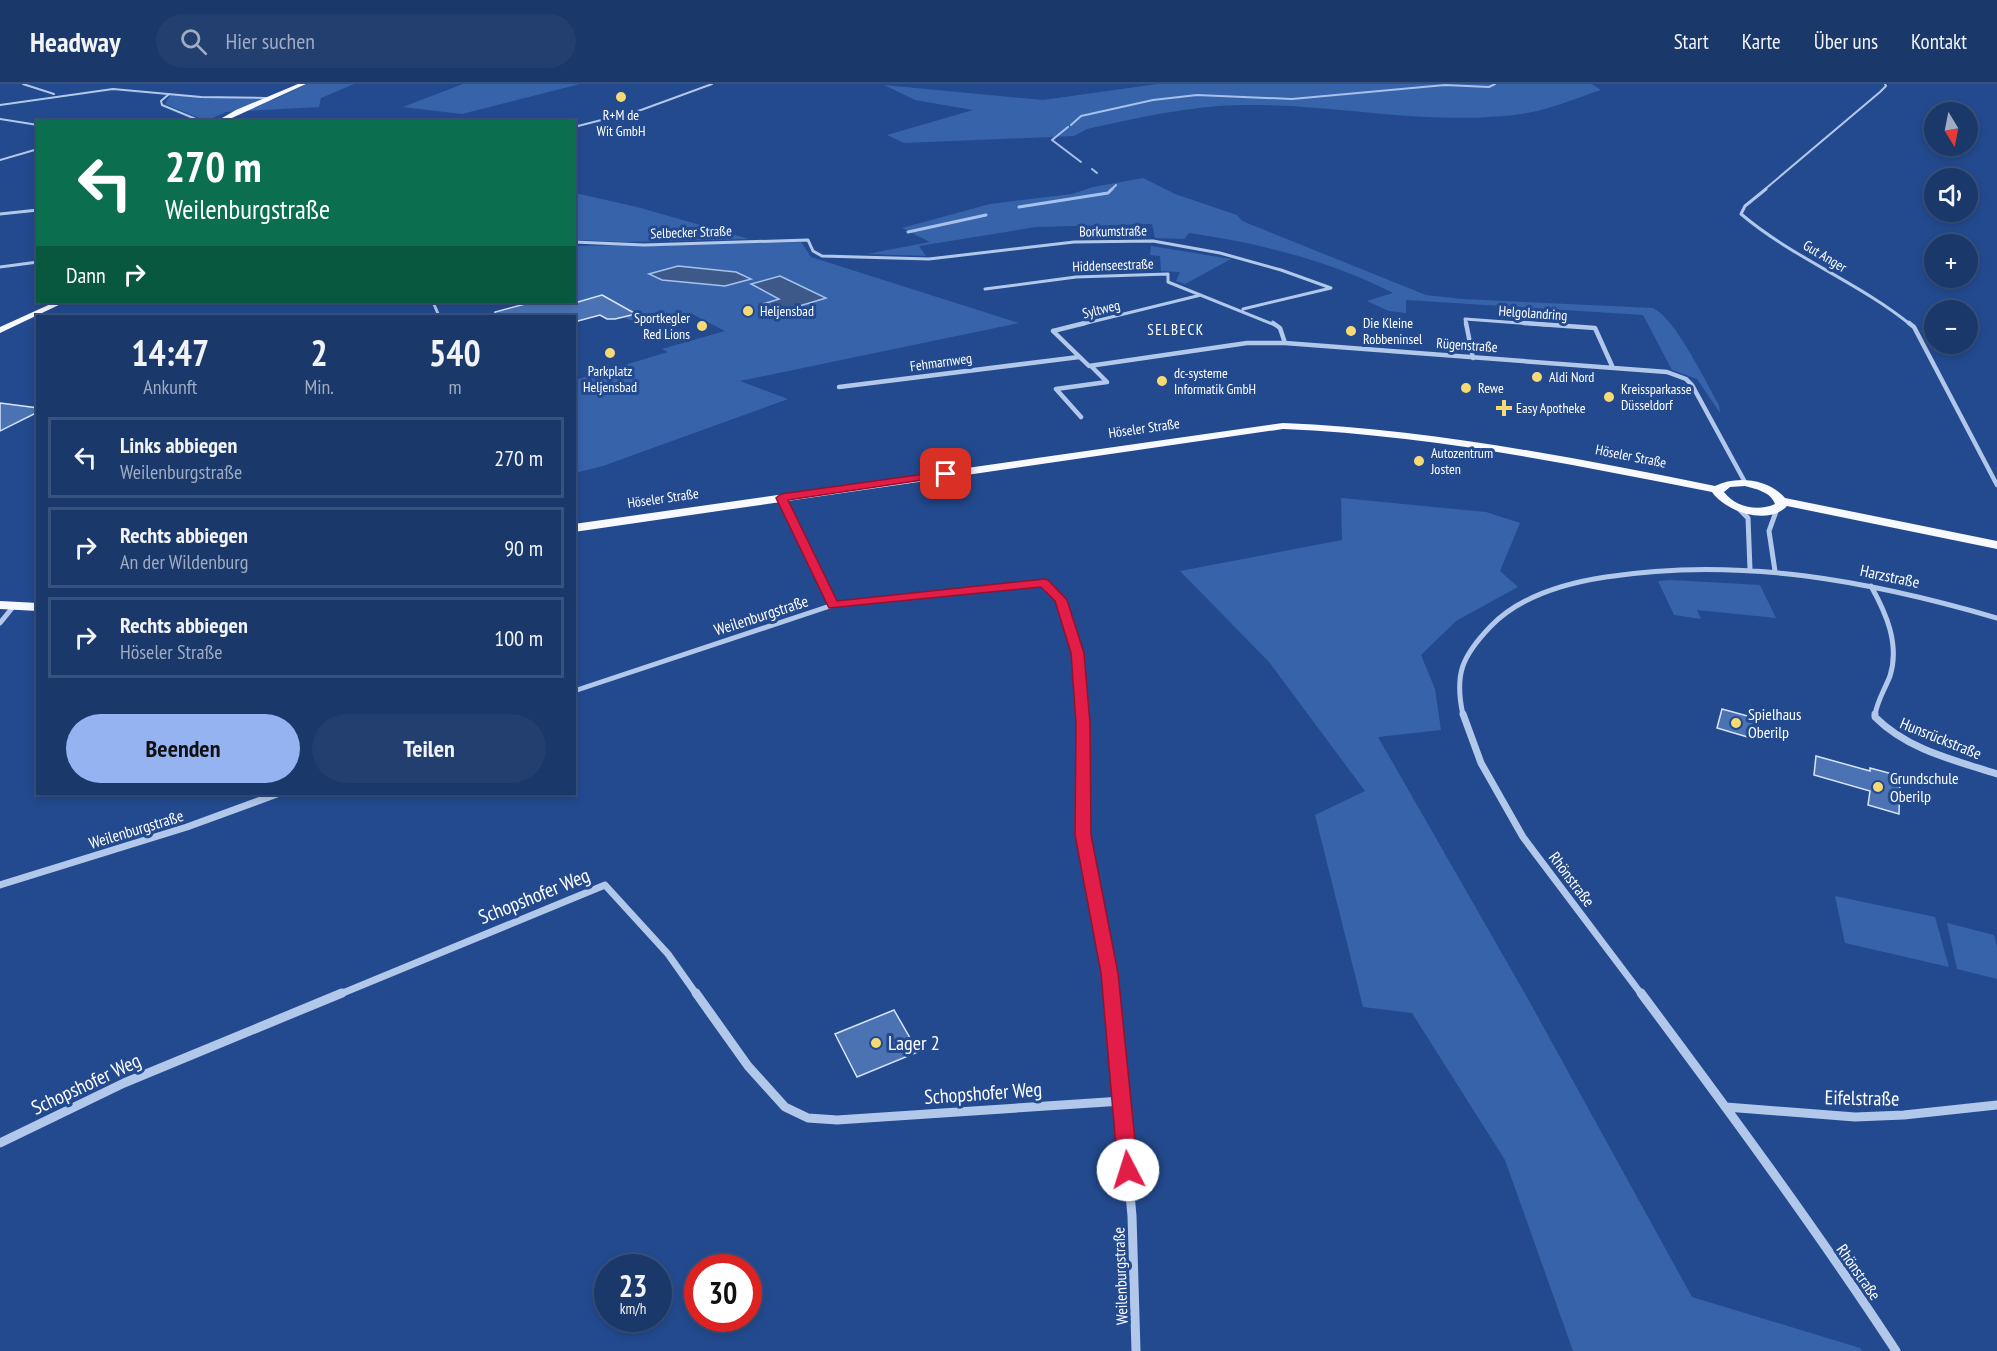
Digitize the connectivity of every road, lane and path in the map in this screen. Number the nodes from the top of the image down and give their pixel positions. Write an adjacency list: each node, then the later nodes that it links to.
1 (23, 84): 8 (street)
2 (113, 84): 6 (street)
3 (303, 84): 9 (main road)
4 (712, 84): 15 (street)
5 (1885, 84): 37 (street, Gut Anger)
6 (113, 89): 7 (street); 8 (street)
7 (170, 93): 9 (street); 12 (street)
8 (56, 95): 10 (street)
9 (267, 98): 13 (main road)
10 (0, 105)
11 (0, 119): 14 (street)
12 (198, 120)
13 (222, 120)
14 (36, 125)
15 (576, 127)
16 (36, 150): 17 (street)
17 (0, 160)
18 (36, 210): 19 (street)
19 (0, 214)
20 (808, 240): 21 (street, Selbecker Straße); 27 (street, Borkumstraße)
21 (576, 242)
22 (36, 262): 23 (street)
23 (0, 267)
24 (985, 289): 25 (street, Hiddenseestraße)
25 (1203, 295): 27 (street, Hiddenseestraße); 30 (street, Syltweg)
26 (59, 303): 28 (main road)
27 (1244, 309): 29 (street, Hiddenseestraße)
28 (0, 330)
29 (1285, 344): 31 (street, Rügenstraße); 32 (street, Rügenstraße)
30 (1080, 357): 32 (street, Syltweg); 34 (street, Fehmarnweg)
31 (1473, 358): 33 (street, Rügenstraße); 33 (street, Helgolandring)
32 (1090, 366): 35 (street, Syltweg)
33 (1613, 368): 36 (street, Rügenstraße)
34 (839, 387)
35 (1081, 417)
36 (1746, 484): 38 (main road); 40 (main road)
37 (1997, 485)
38 (1718, 490): 39 (main road, Höseler Straße); 41 (main road)
39 (781, 498): 42 (main road, Höseler Straße); 48 (street)
40 (1779, 505): 41 (main road); 43 (main road); 46 (street)
41 (1737, 506): 44 (street)
42 (576, 528)
43 (1997, 545)
44 (1750, 569): 45 (street, Rhönstraße); 59 (street, Rhönstraße)
45 (1762, 570): 46 (street, Harzstraße)
46 (1775, 572): 47 (street, Harzstraße)
47 (1871, 586): 51 (street, Harzstraße); 54 (street, Hunsrückstraße)
48 (833, 605): 53 (street, Weilenburgstraße); 57 (street, Weilenburgstraße)
49 (6, 606): 50 (main road); 52 (street)
50 (36, 607)
51 (1997, 618)
52 (0, 623)
53 (576, 690)
54 (1997, 774)
55 (272, 795): 56 (street, Weilenburgstraße)
56 (0, 885)
57 (1122, 1101): 60 (street, Schopshofer Weg); 61 (street, Weilenburgstraße)
58 (1997, 1106): 59 (street, Eifelstraße)
59 (1726, 1107): 62 (street, Rhönstraße)
60 (0, 1143)
61 (1136, 1351)
62 (1896, 1351)

